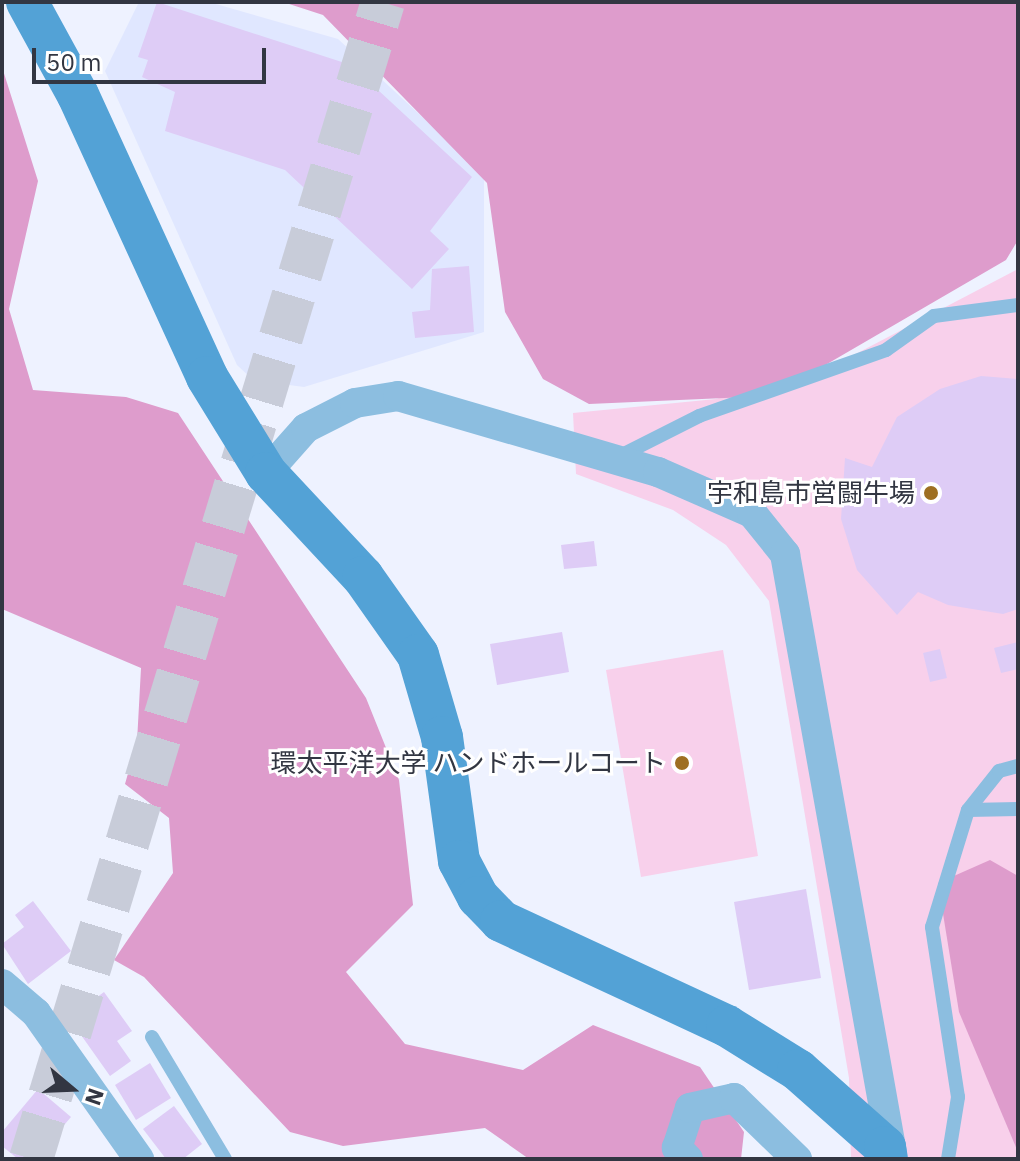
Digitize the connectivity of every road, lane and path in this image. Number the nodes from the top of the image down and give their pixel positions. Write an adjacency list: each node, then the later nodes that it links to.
1 (27, 2): 4 (street)
2 (1018, 305): 3 (lane)
3 (614, 459): 4 (street); 10 (street)
4 (266, 473): 10 (street)
5 (1018, 766): 7 (lane)
6 (1018, 809): 7 (lane)
7 (968, 810): 15 (lane)
8 (2, 984): 11 (street)
9 (152, 1037): 12 (lane)
10 (891, 1155)
11 (139, 1159)
12 (225, 1159)
13 (688, 1159): 14 (street)
14 (797, 1159)
15 (948, 1159)

